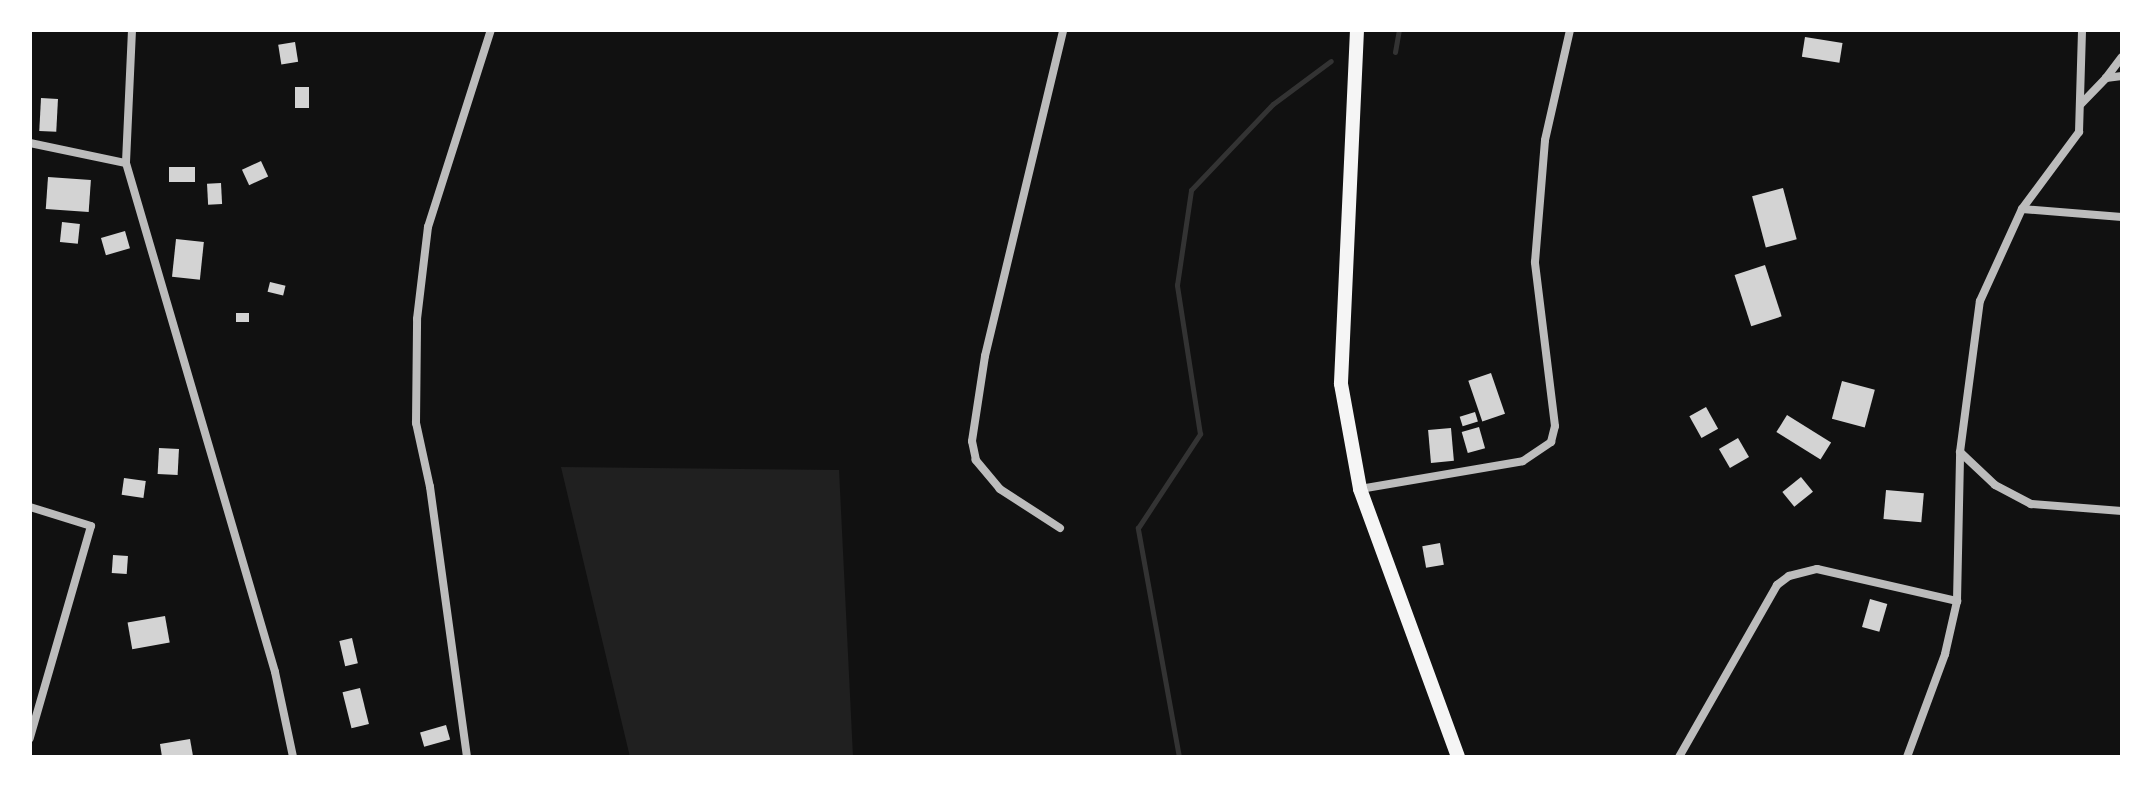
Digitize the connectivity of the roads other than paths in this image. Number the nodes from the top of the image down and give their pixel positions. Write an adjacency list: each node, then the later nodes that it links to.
1 (132, 30): 12 (street)
2 (491, 30): 24 (street)
3 (1063, 30): 19 (street)
4 (1357, 30): 16 (main road)
5 (1570, 30): 16 (street)
6 (2082, 30): 10 (street)
7 (2122, 57): 9 (street)
8 (2122, 76): 9 (street)
9 (2106, 78): 10 (street)
10 (2081, 104): 13 (street)
11 (30, 143): 12 (street)
12 (126, 163): 23 (street)
13 (2022, 209): 14 (street); 15 (street)
14 (2122, 217)
15 (1960, 452): 18 (street); 20 (street)
16 (1360, 489): 25 (main road)
17 (30, 507): 21 (street)
18 (2122, 511)
19 (1060, 528)
20 (1957, 601): 26 (street); 27 (street)
21 (32, 715): 22 (street)
22 (30, 738)
23 (293, 757)
24 (467, 757)
25 (1458, 757)
26 (1679, 757)
27 (1907, 757)

